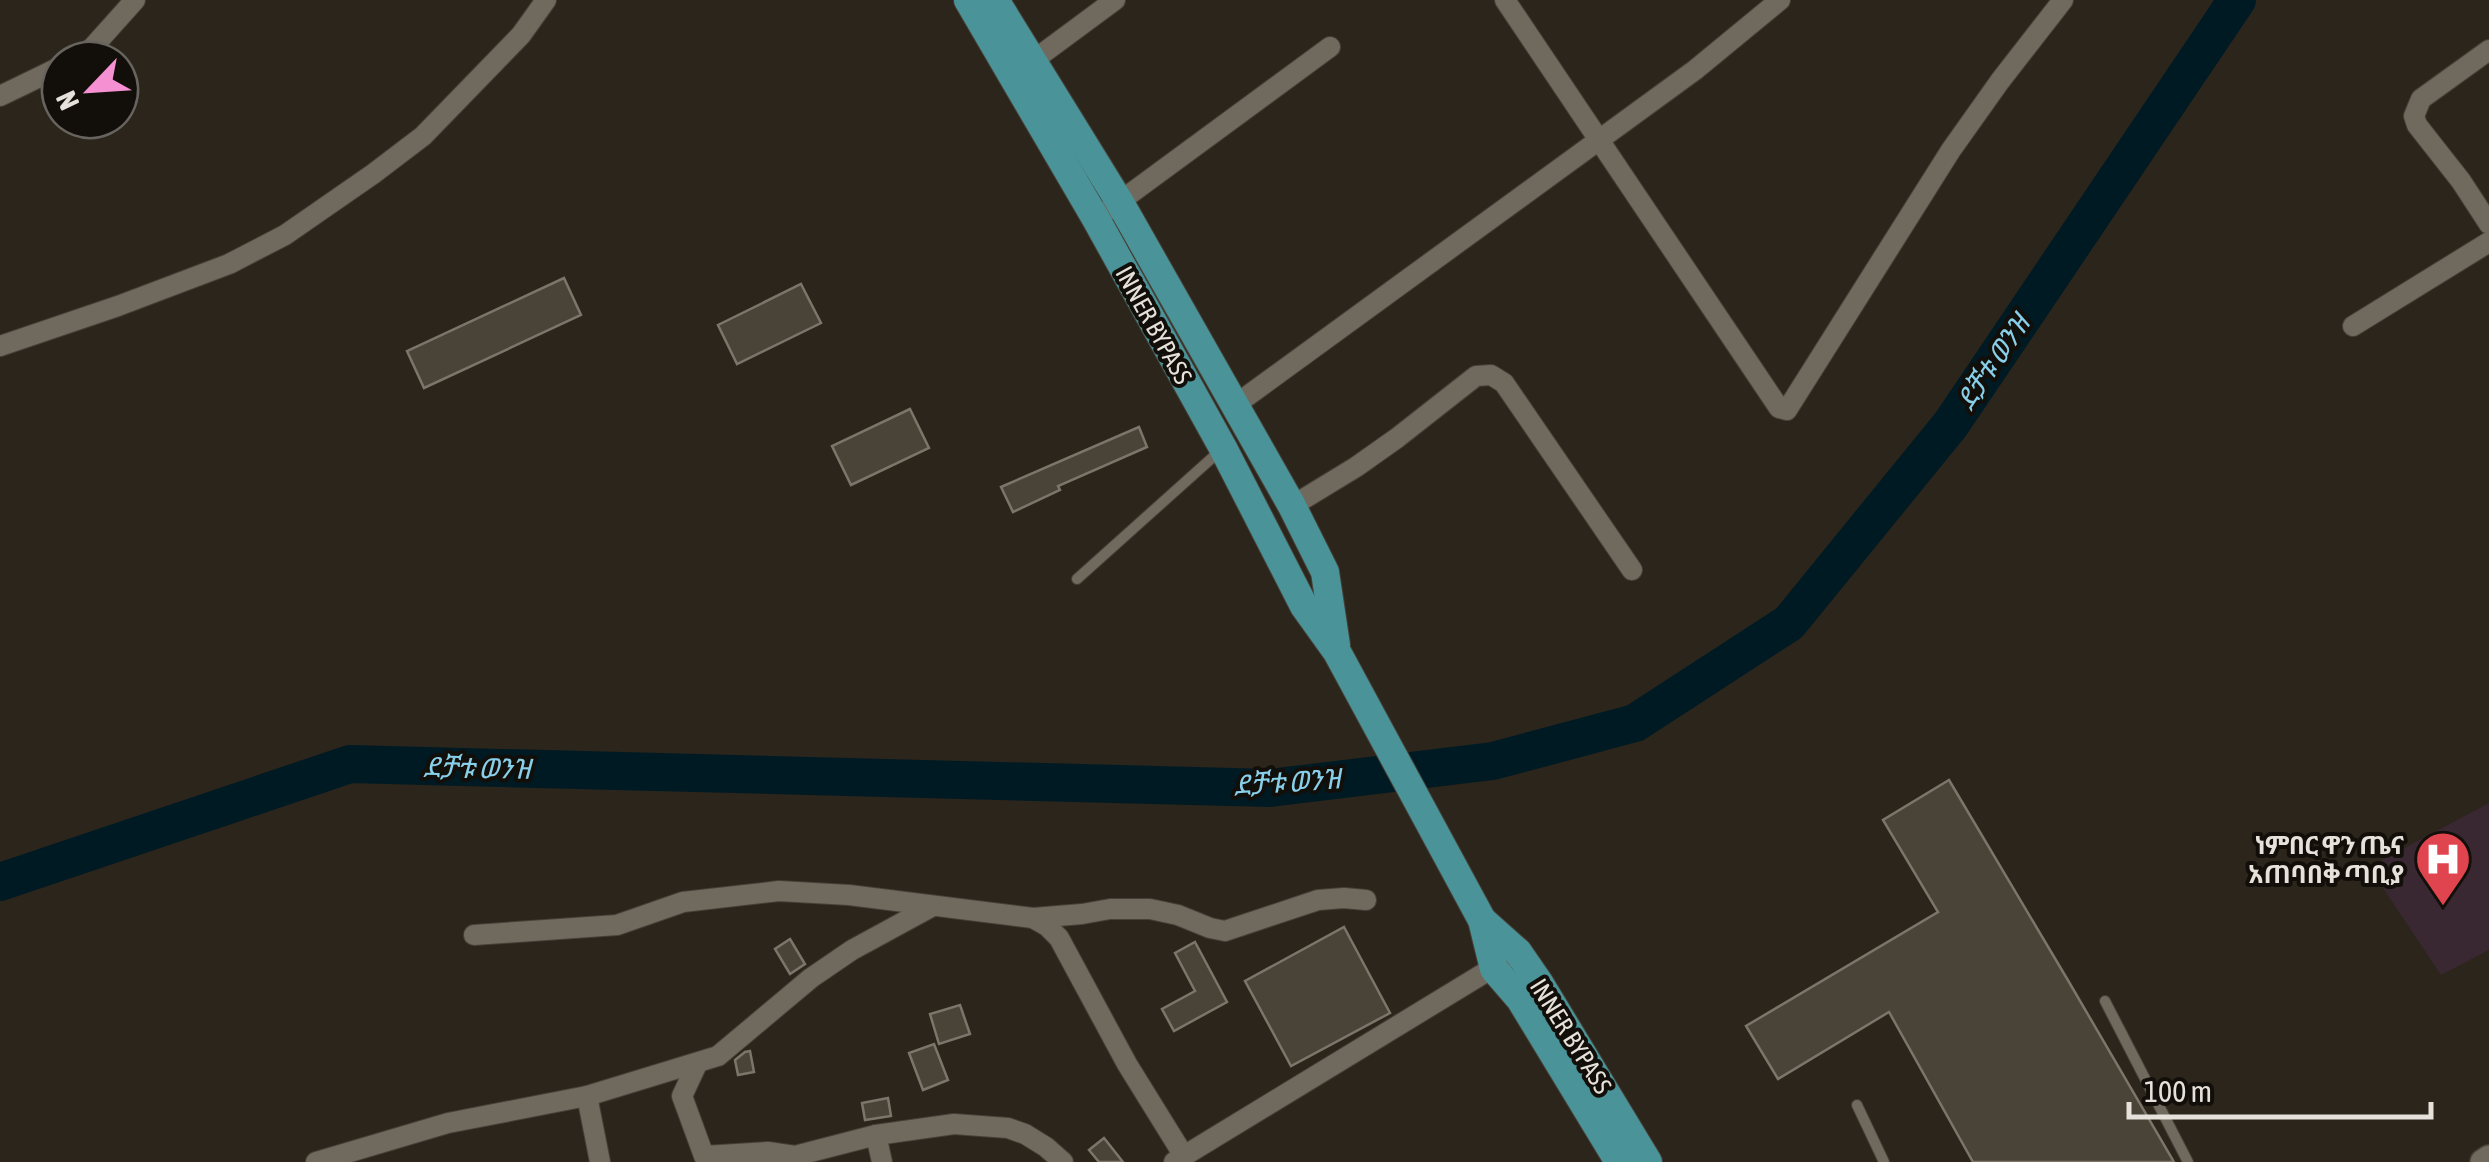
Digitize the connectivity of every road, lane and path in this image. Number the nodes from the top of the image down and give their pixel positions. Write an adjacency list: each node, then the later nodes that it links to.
1 (135, 0): 9 (street)
2 (546, 0): 21 (street)
3 (968, 0): 12 (main road, INNER BYPASS)
4 (996, 0): 12 (main road, INNER BYPASS)
5 (1115, 0): 12 (street)
6 (1506, 0): 15 (street)
7 (1780, 0): 15 (street)
8 (2064, 0): 15 (street)
9 (99, 40)
10 (1330, 47): 16 (street)
11 (2489, 50): 18 (street)
12 (1023, 69): 16 (main road, INNER BYPASS); 17 (main road, INNER BYPASS)
13 (40, 77): 14 (street)
14 (0, 96)
15 (1600, 139): 22 (street)
16 (1119, 201): 17 (street); 22 (main road, INNER BYPASS)
17 (1096, 220): 23 (main road, INNER BYPASS)
18 (2489, 224)
19 (2489, 242): 20 (street)
20 (2353, 326)
21 (0, 346)
22 (1235, 405): 24 (main road, INNER BYPASS)
23 (1223, 448): 26 (lane); 27 (main road, INNER BYPASS)
24 (1292, 506): 25 (street); 27 (main road, INNER BYPASS)
25 (1632, 570)
26 (1077, 580)
27 (1337, 652): 32 (main road, INNER BYPASS)
28 (1366, 900): 30 (street)
29 (931, 907): 31 (street); 33 (street); 38 (street)
30 (1082, 914): 31 (street); 34 (street)
31 (1033, 918): 34 (street)
32 (1482, 920): 35 (main road, INNER BYPASS); 36 (main road, INNER BYPASS)
33 (474, 935)
34 (1065, 949): 42 (street)
35 (1518, 952): 36 (street); 48 (main road, INNER BYPASS)
36 (1494, 969): 42 (street); 47 (main road, INNER BYPASS)
37 (2106, 1001): 50 (lane)
38 (697, 1064): 39 (street); 41 (street)
39 (588, 1096): 43 (street); 44 (street)
40 (1857, 1105): 49 (lane)
41 (876, 1136): 45 (street); 46 (street)
42 (1179, 1159)
43 (316, 1162)
44 (600, 1162)
45 (882, 1162)
46 (1063, 1162)
47 (1620, 1162)
48 (1648, 1162)
49 (1884, 1162)
50 (2188, 1162)

